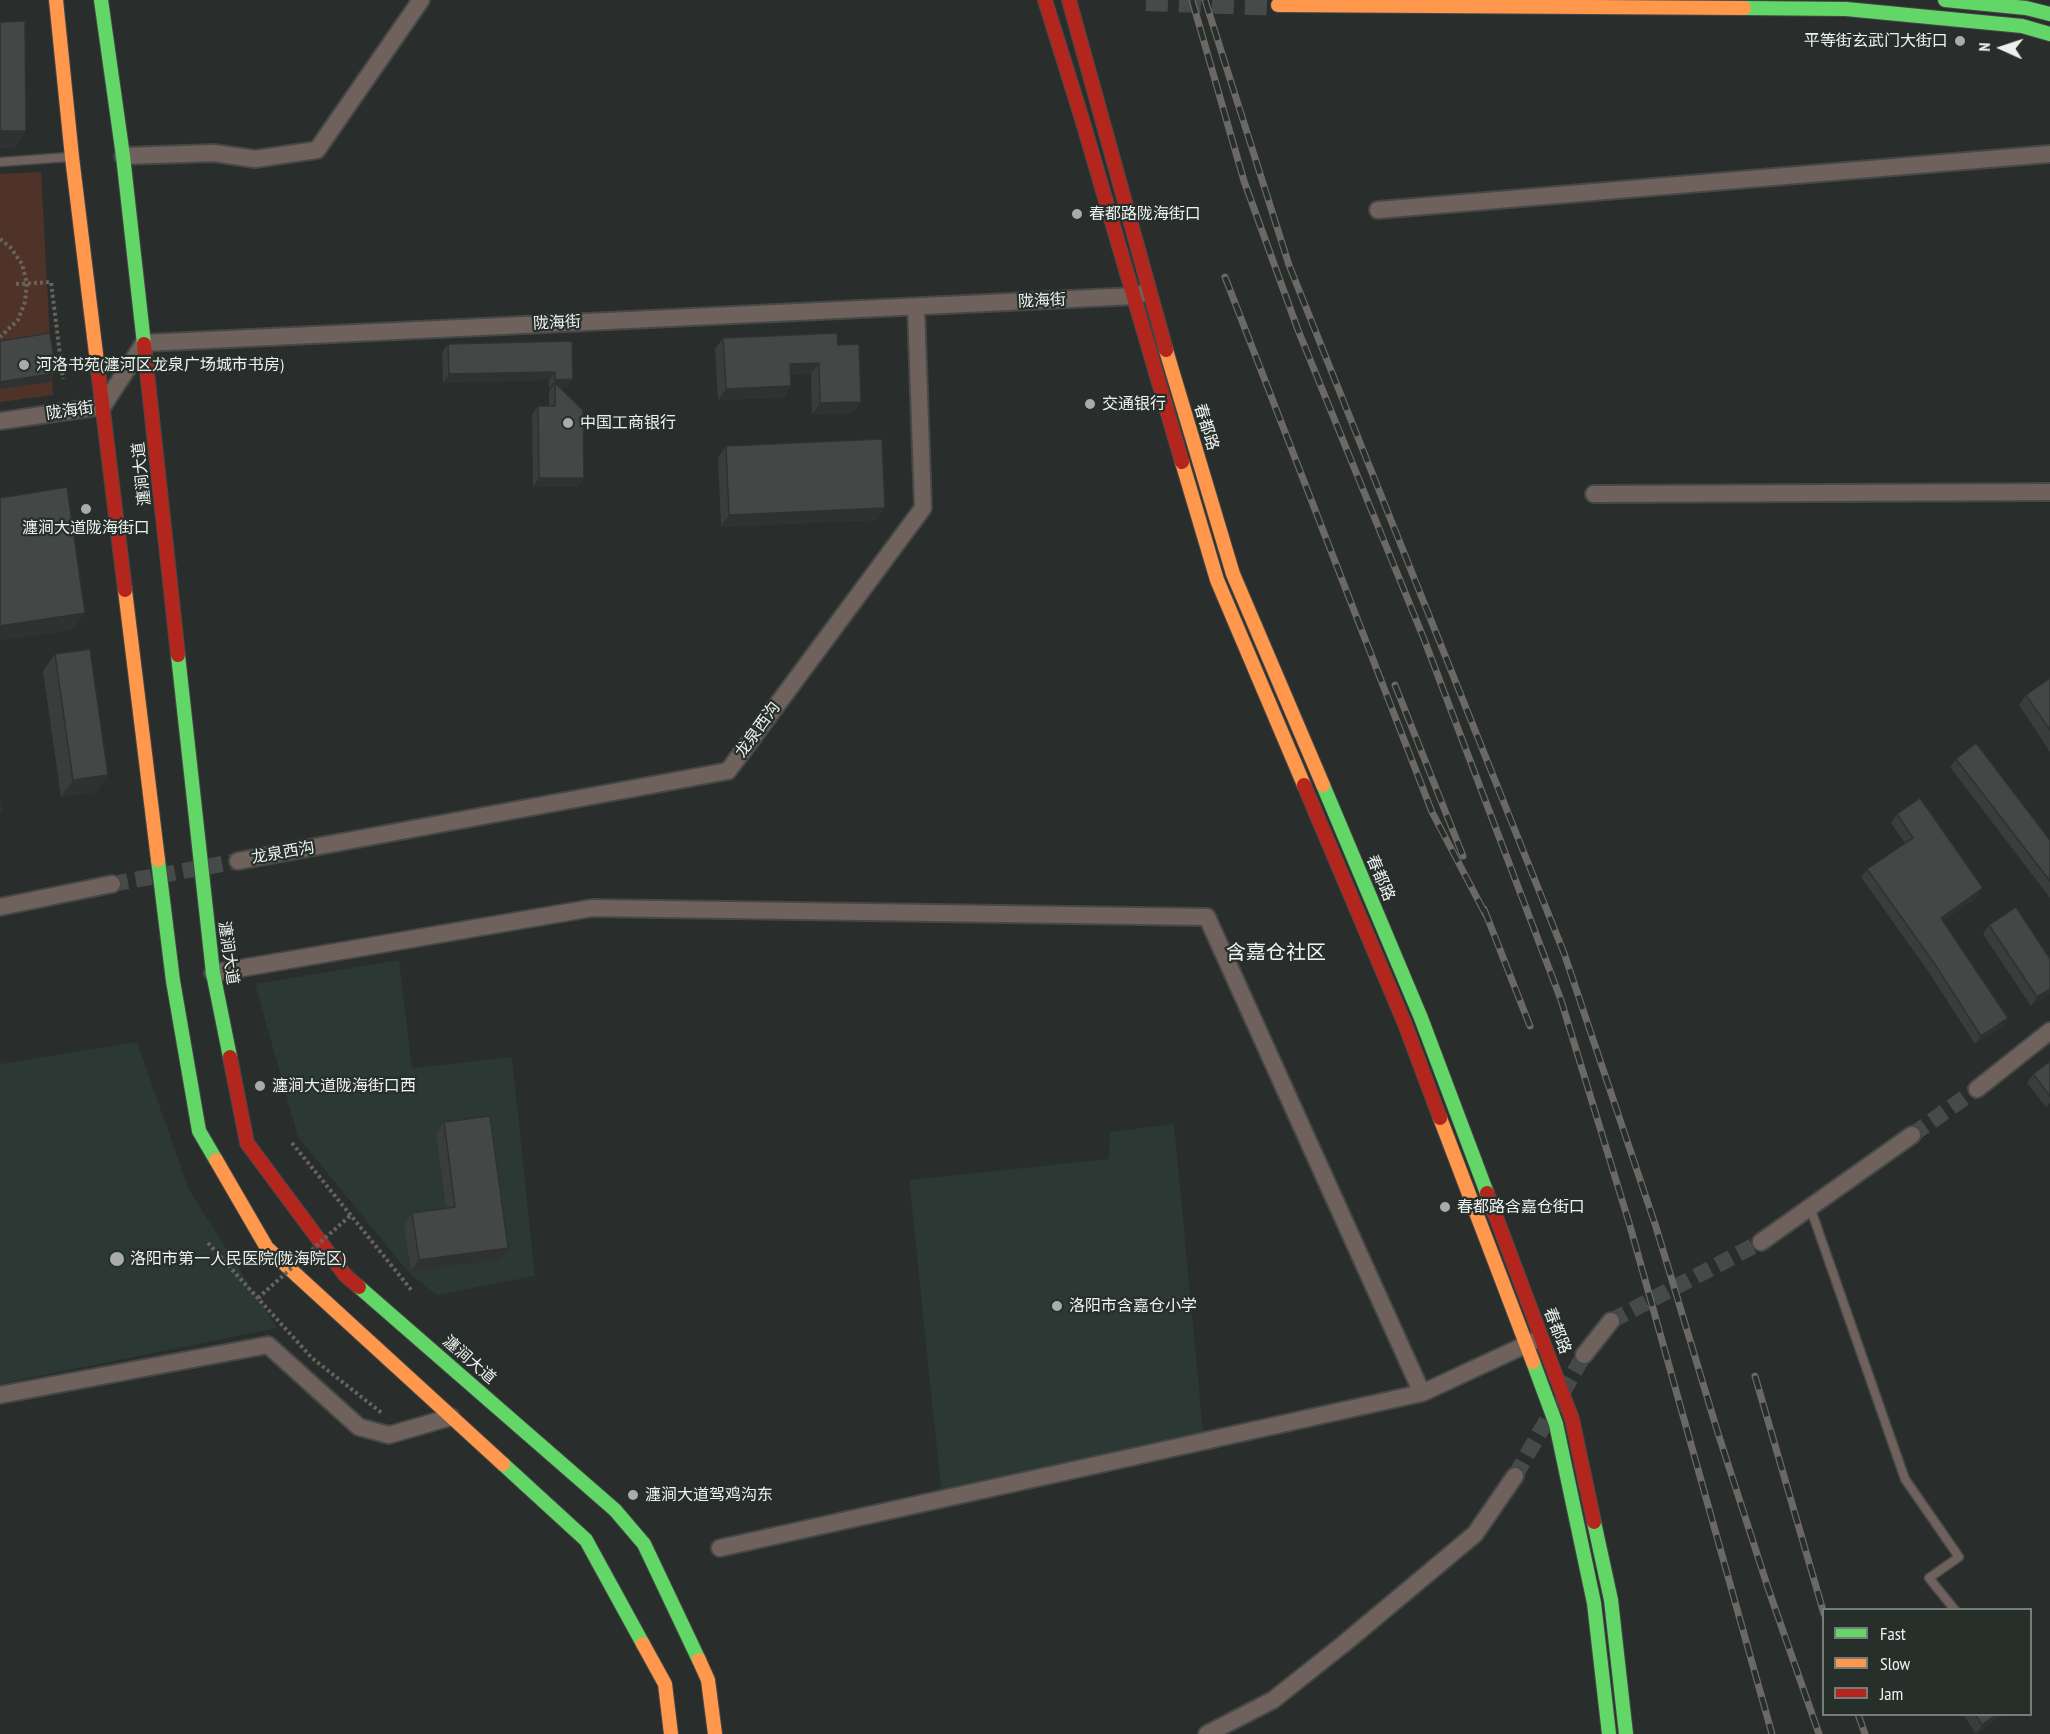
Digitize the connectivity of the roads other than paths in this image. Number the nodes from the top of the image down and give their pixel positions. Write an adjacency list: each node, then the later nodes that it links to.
1 (56, 0): 12 (main road, 瀍涧大道)
2 (101, 0): 11 (main road, 瀍涧大道)
3 (422, 0): 11 (street)
4 (1045, 0): 15 (main road, 春都路)
5 (1069, 0): 15 (main road, 春都路)
6 (1945, 0): 8 (main road)
7 (1278, 5): 9 (main road)
8 (2050, 14)
9 (2050, 34)
10 (2050, 154): 14 (street)
11 (123, 156): 17 (main road, 瀍涧大道)
12 (72, 157): 13 (lane); 18 (main road, 瀍涧大道)
13 (0, 162)
14 (1378, 210)
15 (1141, 294): 16 (street, 陇海街); 32 (main road, 春都路); 33 (main road, 春都路)
16 (916, 307): 17 (street, 陇海街); 22 (street, 龙泉西沟)
17 (144, 343): 18 (street, 陇海街); 25 (main road, 瀍涧大道)
18 (103, 406): 19 (street, 陇海街); 37 (main road, 瀍涧大道)
19 (0, 421)
20 (2050, 492): 21 (street)
21 (1594, 494)
22 (238, 861)
23 (112, 884): 24 (street)
24 (0, 907)
25 (213, 973): 35 (street); 42 (main road, 瀍涧大道)
26 (2050, 1031): 27 (street)
27 (1977, 1089)
28 (1912, 1135): 29 (street)
29 (1810, 1207): 30 (street); 40 (lane)
30 (1761, 1242)
31 (1611, 1321): 34 (street)
32 (1542, 1338): 33 (street); 45 (main road, 春都路)
33 (1526, 1344): 35 (street); 44 (main road, 春都路)
34 (1584, 1355)
35 (1422, 1393): 39 (street)
36 (0, 1395): 37 (street)
37 (451, 1418): 41 (main road, 瀍涧大道)
38 (1515, 1476): 43 (street)
39 (720, 1548)
40 (1953, 1608)
41 (671, 1734)
42 (715, 1734)
43 (1207, 1734)
44 (1609, 1734)
45 (1626, 1734)

